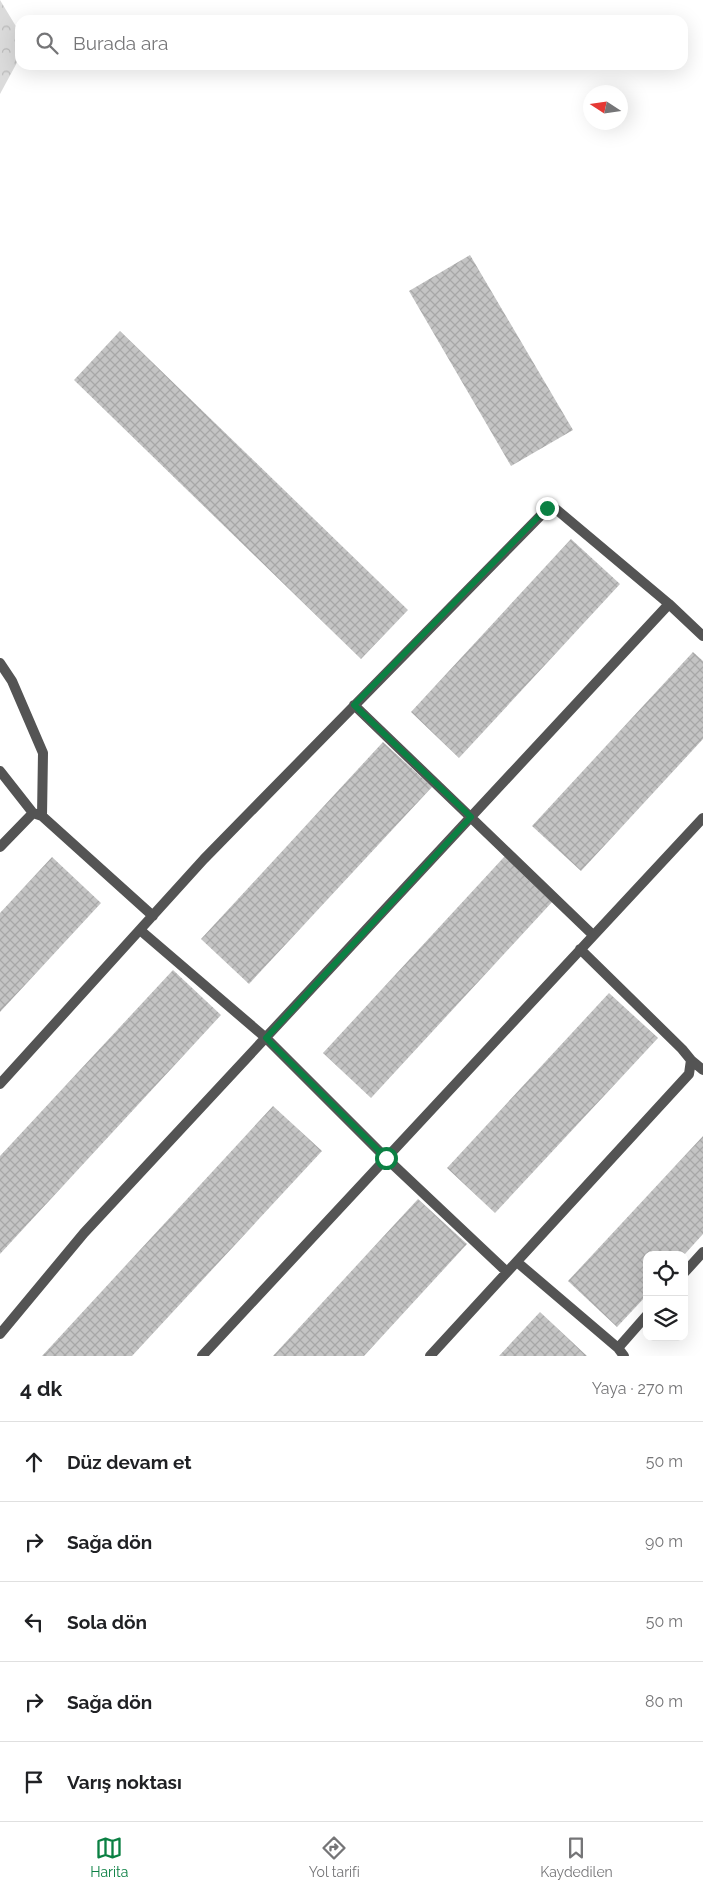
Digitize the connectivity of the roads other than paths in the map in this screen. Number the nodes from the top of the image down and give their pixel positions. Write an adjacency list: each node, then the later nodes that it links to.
1 (669, 604): 2 (street); 4 (street); 7 (street)
2 (703, 636)
3 (0, 663): 6 (street)
4 (354, 705): 7 (street); 10 (street)
5 (0, 771): 6 (street)
6 (38, 814): 9 (street); 10 (street)
7 (471, 817): 12 (street); 14 (street)
8 (703, 818): 12 (street)
9 (0, 847)
10 (152, 916): 11 (street)
11 (140, 930): 14 (street); 17 (street)
12 (593, 935): 13 (street)
13 (580, 949): 15 (street); 18 (street)
14 (266, 1038): 18 (street); 24 (street)
15 (691, 1060): 16 (street); 20 (street)
16 (703, 1070)
17 (0, 1084)
18 (386, 1158): 22 (street); 26 (street)
19 (703, 1252): 21 (street)
20 (517, 1262): 22 (street); 25 (street)
21 (688, 1269)
22 (507, 1272): 27 (street)
23 (643, 1321): 25 (street)
24 (0, 1334)
25 (621, 1352)
26 (202, 1356)
27 (430, 1356)

